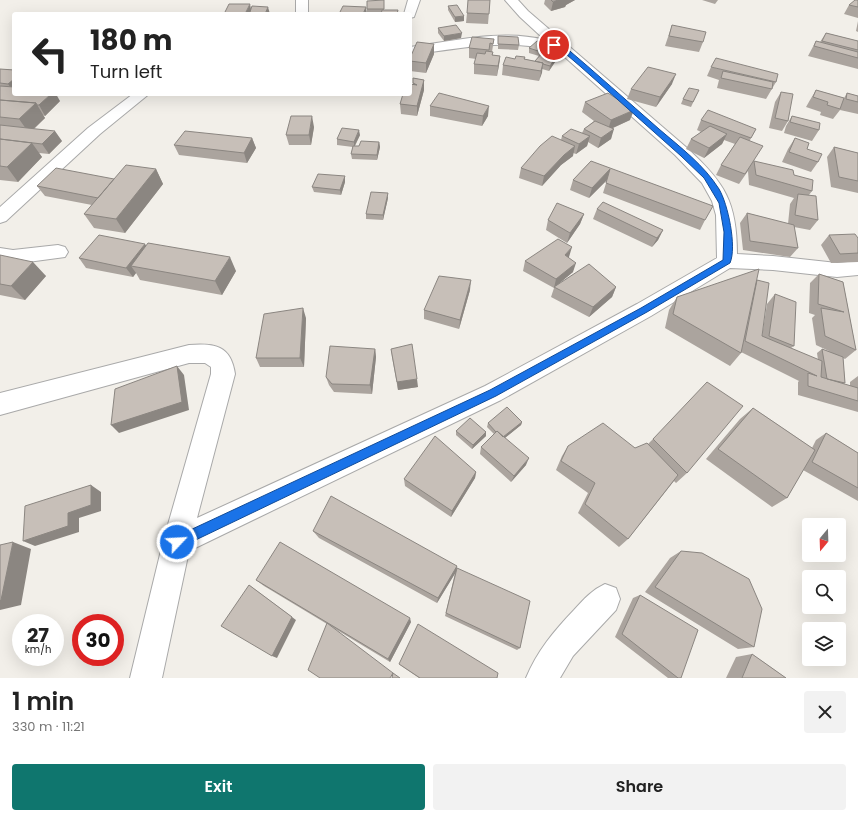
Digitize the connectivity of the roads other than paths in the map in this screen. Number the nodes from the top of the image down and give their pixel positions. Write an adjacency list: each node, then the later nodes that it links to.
1 (302, 0): 4 (street)
2 (414, 0): 5 (street)
3 (511, 0): 6 (street)
4 (302, 12)
5 (411, 12)
6 (562, 47): 7 (street); 12 (street)
7 (412, 51)
8 (139, 96): 9 (street)
9 (0, 217)
10 (58, 252): 11 (street)
11 (0, 255)
12 (727, 261): 13 (street); 15 (street)
13 (858, 268)
14 (0, 404): 15 (street)
15 (177, 542): 17 (street)
16 (605, 599): 18 (street)
17 (146, 678)
18 (542, 678)

